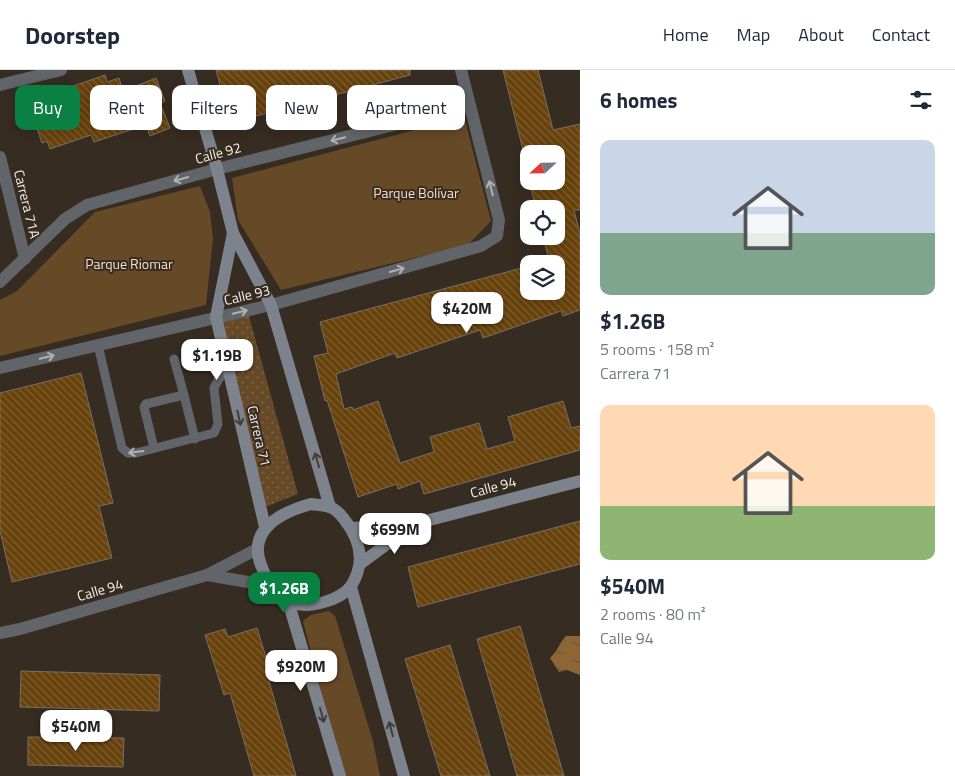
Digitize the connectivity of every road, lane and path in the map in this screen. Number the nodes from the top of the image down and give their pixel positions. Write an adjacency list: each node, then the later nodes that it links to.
1 (61, 70): 4 (street)
2 (188, 70): 7 (street, Carrera 71)
3 (461, 70): 5 (street)
4 (0, 84)
5 (470, 106): 7 (street, Calle 92, one-way to 7); 11 (street, Calle 93, one-way to 5)
6 (0, 157): 9 (street, Carrera 71A)
7 (217, 169): 8 (street, Carrera 71); 9 (street, Calle 92, one-way to 9)
8 (233, 233): 11 (street, Carrera 71); 12 (street, Carrera 71)
9 (25, 259): 10 (street, Calle 92)
10 (0, 282)
11 (271, 305): 12 (street, Calle 93, one-way to 11); 21 (street, Carrera 71, one-way to 11)
12 (216, 317): 13 (street, Calle 93); 15 (street, Carrera 71)
13 (98, 345): 16 (street, Calle 93, one-way to 13); 19 (lane, one-way to 13)
14 (174, 360): 17 (lane)
15 (227, 364): 18 (lane); 23 (street, Carrera 71, one-way to 23)
16 (0, 368)
17 (184, 395): 18 (lane); 19 (lane)
18 (195, 439): 19 (lane)
19 (154, 448)
20 (580, 481): 22 (street, Calle 94)
21 (330, 507): 23 (street); 24 (street)
22 (414, 524): 24 (street, Calle 94); 26 (street, Calle 94)
23 (265, 528): 25 (street)
24 (352, 528): 26 (street)
25 (257, 550): 27 (street, Calle 94); 28 (street)
26 (360, 564): 29 (street)
27 (208, 575): 28 (street, Calle 94); 31 (street, Calle 94)
28 (272, 586): 30 (street)
29 (351, 586): 30 (street); 33 (street, one-way to 29)
30 (288, 601): 32 (street, one-way to 32)
31 (0, 633)
32 (340, 776)
33 (404, 776)

